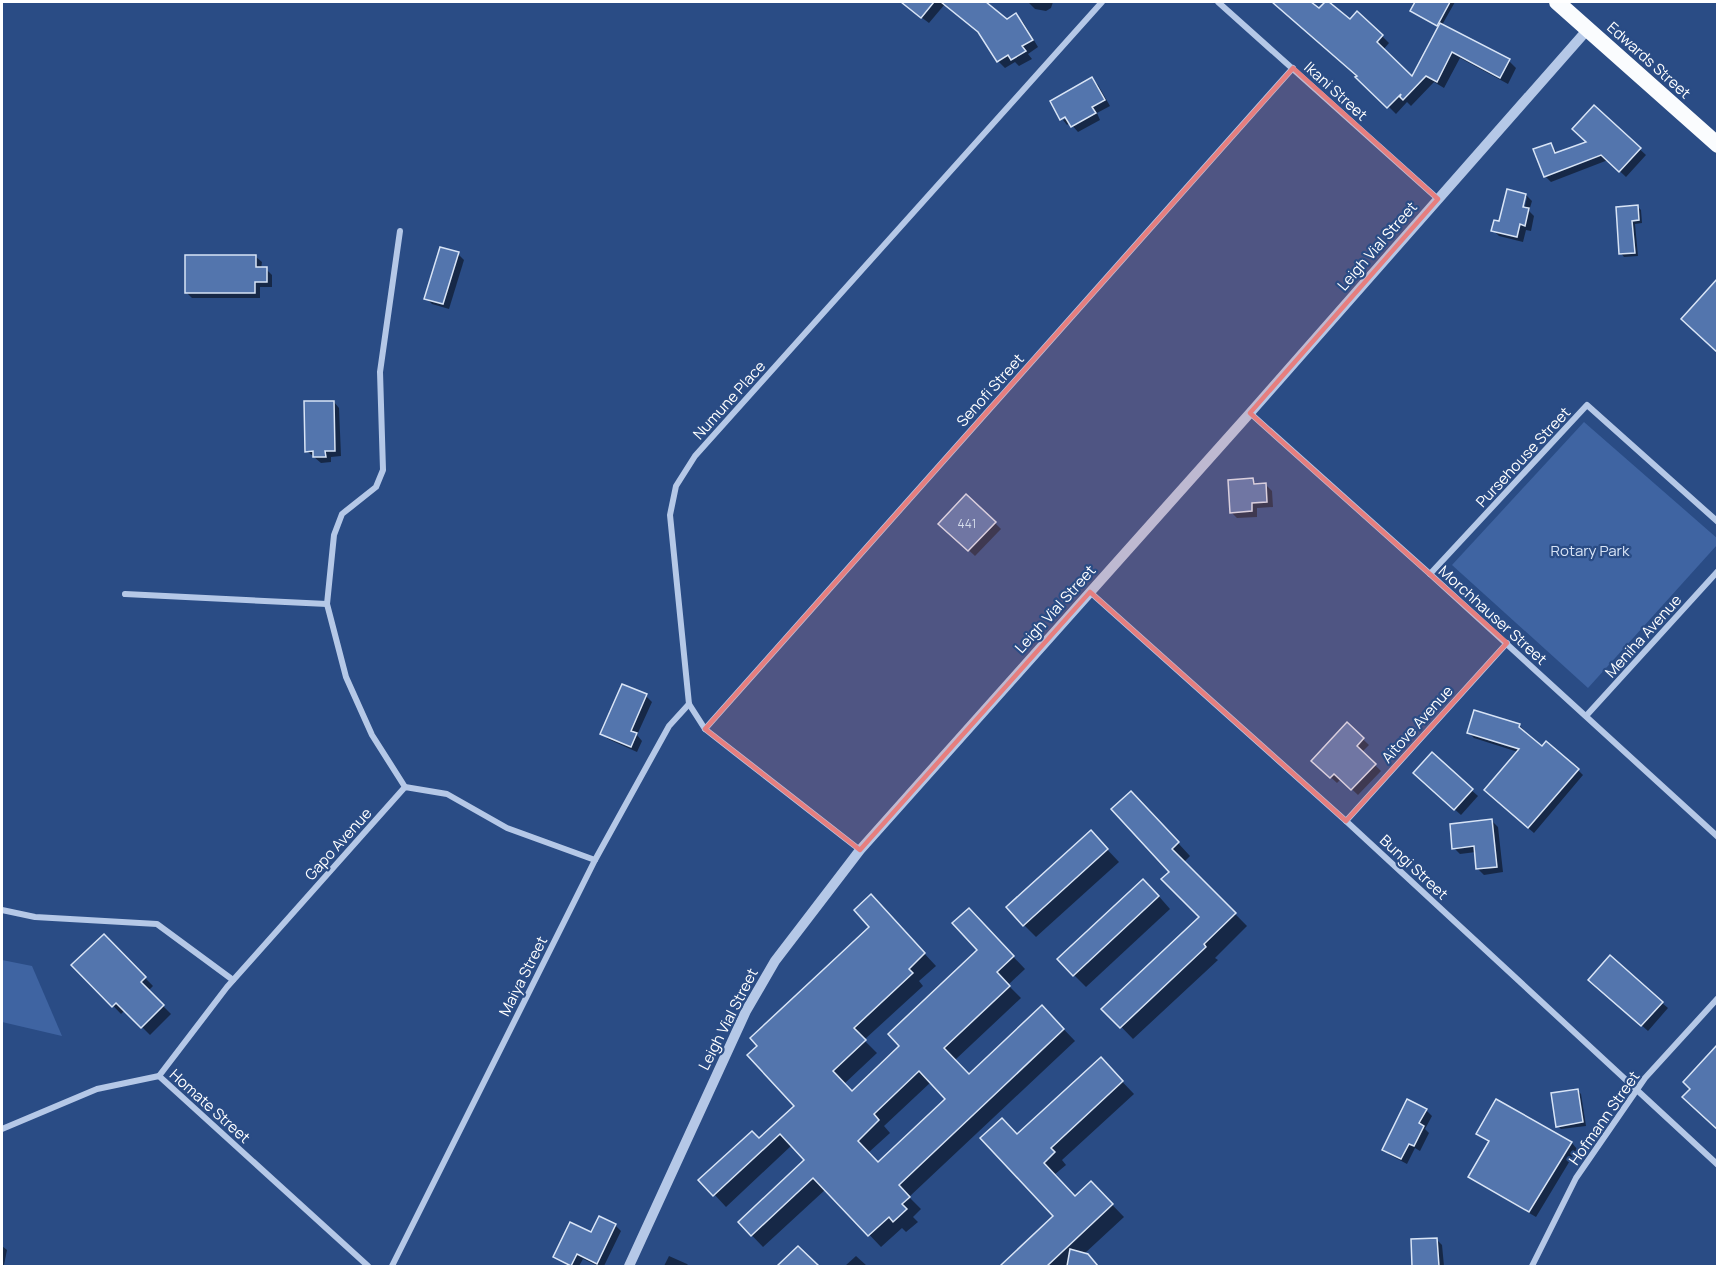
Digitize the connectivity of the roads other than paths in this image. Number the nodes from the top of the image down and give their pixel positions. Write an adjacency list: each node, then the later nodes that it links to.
1 (1102, 2): 17 (street, Numune Place)
2 (1218, 2): 5 (street, Ikani Street)
3 (1557, 2): 4 (highway, Edwards Street)
4 (1588, 29): 6 (highway, Edwards Street); 7 (street, Leigh Vial Street)
5 (1293, 68): 7 (street, Ikani Street); 19 (street, Senofi Street)
6 (1718, 145)
7 (1438, 199): 9 (street, Leigh Vial Street)
8 (400, 231): 15 (street)
9 (1250, 413): 12 (street, Morchhauser Street); 13 (street, Leigh Vial Street)
10 (1718, 522): 12 (street, Pursehouse Street)
11 (1718, 572): 18 (street, Meniha Avenue)
12 (1430, 573): 16 (street, Morchhauser Street)
13 (1090, 592): 21 (street, Bungi Street); 23 (street, Leigh Vial Street)
14 (125, 594): 15 (street)
15 (327, 603): 20 (street)
16 (1507, 643): 18 (street, Morchhauser Street); 21 (street, Aitove Avenue)
17 (689, 704): 19 (street, Numune Place); 24 (street, Maiya Street)
18 (1586, 716): 22 (street, Morchhauser Street)
19 (705, 729): 23 (street, Numune Place)
20 (405, 787): 24 (street); 26 (street, Gapo Avenue)
21 (1346, 821): 29 (street, Bungi Street)
22 (1718, 837)
23 (861, 850): 34 (street, Leigh Vial Street)
24 (595, 860): 33 (street, Maiya Street)
25 (2, 910): 26 (street)
26 (233, 980): 28 (street, Gapo Avenue)
27 (1718, 998): 29 (street, Hofmann Street)
28 (159, 1076): 30 (street, Homate Street); 32 (street, Homate Street)
29 (1637, 1090): 31 (street, Bungi Street); 35 (street, Hofmann Street)
30 (2, 1129)
31 (1718, 1165)
32 (368, 1266)
33 (392, 1266)
34 (628, 1266)
35 (1532, 1266)

